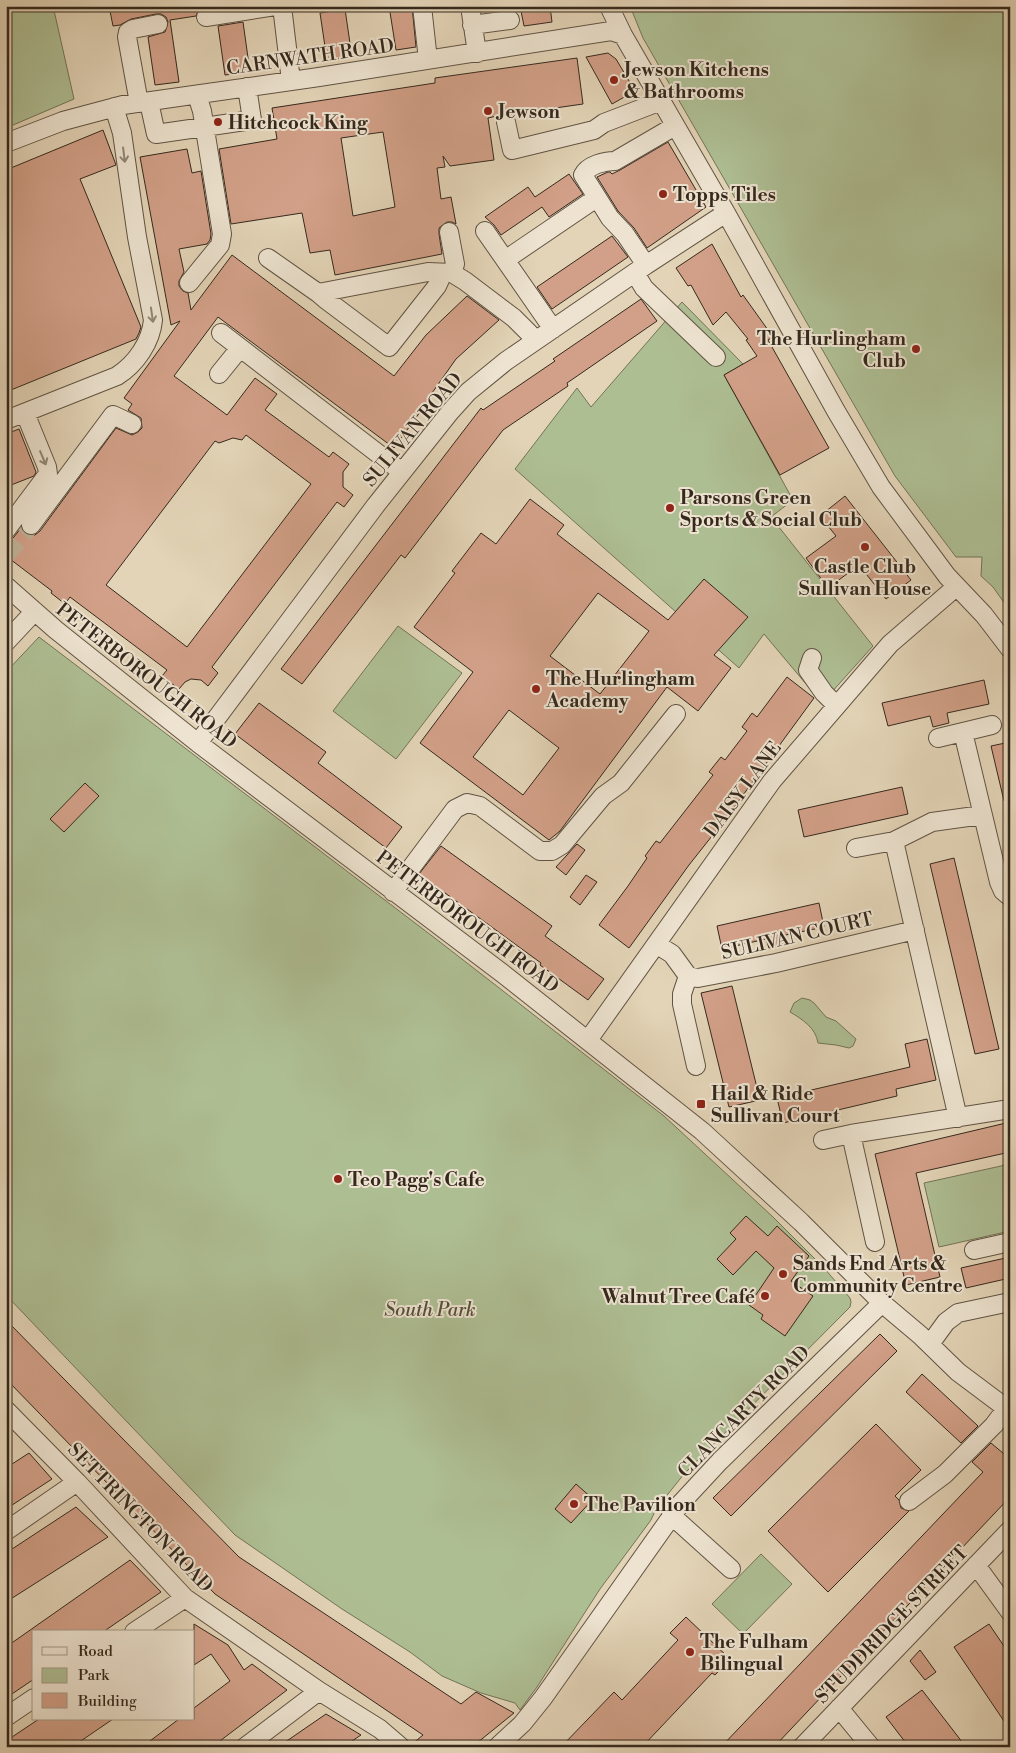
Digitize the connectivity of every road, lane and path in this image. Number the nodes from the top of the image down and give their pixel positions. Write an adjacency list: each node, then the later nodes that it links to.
1 (275, 6): 6 (street)
2 (282, 6): 13 (street)
3 (422, 6): 12 (street)
4 (470, 6): 9 (street)
5 (609, 6): 10 (street)
6 (206, 17)
7 (510, 20): 9 (street)
8 (158, 24): 17 (street)
9 (472, 25): 11 (street)
10 (623, 35): 11 (street, CARNWATH ROAD); 16 (street)
11 (477, 53): 12 (street, CARNWATH ROAD)
12 (428, 60): 13 (street, CARNWATH ROAD)
13 (291, 81): 14 (street, CARNWATH ROAD)
14 (247, 87): 15 (street, CARNWATH ROAD); 21 (street)
15 (197, 94): 17 (street, CARNWATH ROAD); 21 (street)
16 (661, 101): 19 (street); 20 (street)
17 (144, 102): 18 (street, CARNWATH ROAD); 21 (street)
18 (114, 107): 22 (street, CARNWATH ROAD); 39 (street, one-way to 39)
19 (506, 122)
20 (675, 126): 24 (street); 29 (street)
21 (205, 127): 31 (street)
22 (6, 144)
23 (589, 203): 28 (street)
24 (726, 213): 29 (street, SULIVAN ROAD); 46 (street)
25 (484, 231): 28 (street)
26 (449, 232): 30 (street)
27 (268, 258): 32 (street)
28 (505, 260): 33 (street)
29 (640, 269): 33 (street, SULIVAN ROAD); 37 (street)
30 (448, 273): 32 (street); 32 (street); 35 (street)
31 (189, 283)
32 (318, 293)
33 (553, 328): 35 (street, SULIVAN ROAD)
34 (221, 333): 36 (street)
35 (536, 340): 42 (street, SULIVAN ROAD)
36 (240, 348): 38 (street); 42 (street)
37 (716, 357)
38 (219, 374)
39 (25, 413): 40 (street); 44 (street, one-way to 44)
40 (6, 420)
41 (132, 424): 43 (street)
42 (402, 472): 56 (street, SULIVAN ROAD)
43 (31, 525)
44 (6, 530)
45 (6, 586): 47 (street, PETERBOROUGH ROAD)
46 (956, 587): 49 (street); 51 (street, DAISY LANE)
47 (34, 612): 48 (street); 56 (street, PETERBOROUGH ROAD)
48 (6, 642)
49 (1010, 649)
50 (812, 658): 51 (street)
51 (836, 705): 63 (street, DAISY LANE)
52 (676, 714): 60 (street)
53 (992, 725): 54 (street)
54 (963, 732): 55 (street); 57 (street)
55 (938, 738)
56 (198, 743): 60 (street, PETERBOROUGH ROAD)
57 (982, 815): 58 (street); 61 (street)
58 (894, 841): 59 (street); 62 (street)
59 (856, 848)
60 (393, 892): 65 (street, PETERBOROUGH ROAD)
61 (1010, 897)
62 (915, 930): 64 (street, SULIVAN COURT); 68 (street)
63 (656, 944): 64 (street); 65 (street, DAISY LANE)
64 (688, 976): 66 (street)
65 (588, 1040): 75 (street, PETERBOROUGH ROAD)
66 (696, 1066)
67 (1010, 1109): 68 (street)
68 (958, 1118): 69 (street)
69 (851, 1134): 70 (street); 71 (street)
70 (823, 1140)
71 (874, 1242)
72 (1010, 1242): 73 (street)
73 (974, 1250)
74 (1010, 1302): 76 (street)
75 (885, 1306): 76 (street, PETERBOROUGH ROAD); 81 (street, CLANCARTY ROAD)
76 (925, 1340): 78 (street, PETERBOROUGH ROAD)
77 (6, 1410): 79 (street, SETTRINGTON ROAD)
78 (1008, 1410): 80 (street)
79 (77, 1482): 83 (street); 86 (street, SETTRINGTON ROAD)
80 (909, 1501)
81 (676, 1505): 85 (street); 95 (street, CLANCARTY ROAD)
82 (1010, 1530): 84 (street, STUDDRIDGE STREET)
83 (6, 1531)
84 (976, 1565): 87 (street); 91 (street, STUDDRIDGE STREET)
85 (731, 1569)
86 (185, 1598): 88 (street); 89 (street, SETTRINGTON ROAD)
87 (1010, 1612)
88 (137, 1630)
89 (319, 1691): 93 (street); 94 (street, SETTRINGTON ROAD)
90 (32, 1699): 92 (street)
91 (839, 1708): 96 (street, STUDDRIDGE STREET); 97 (street)
92 (6, 1716)
93 (246, 1747)
94 (401, 1747)
95 (496, 1747)
96 (802, 1747)
97 (871, 1747)

